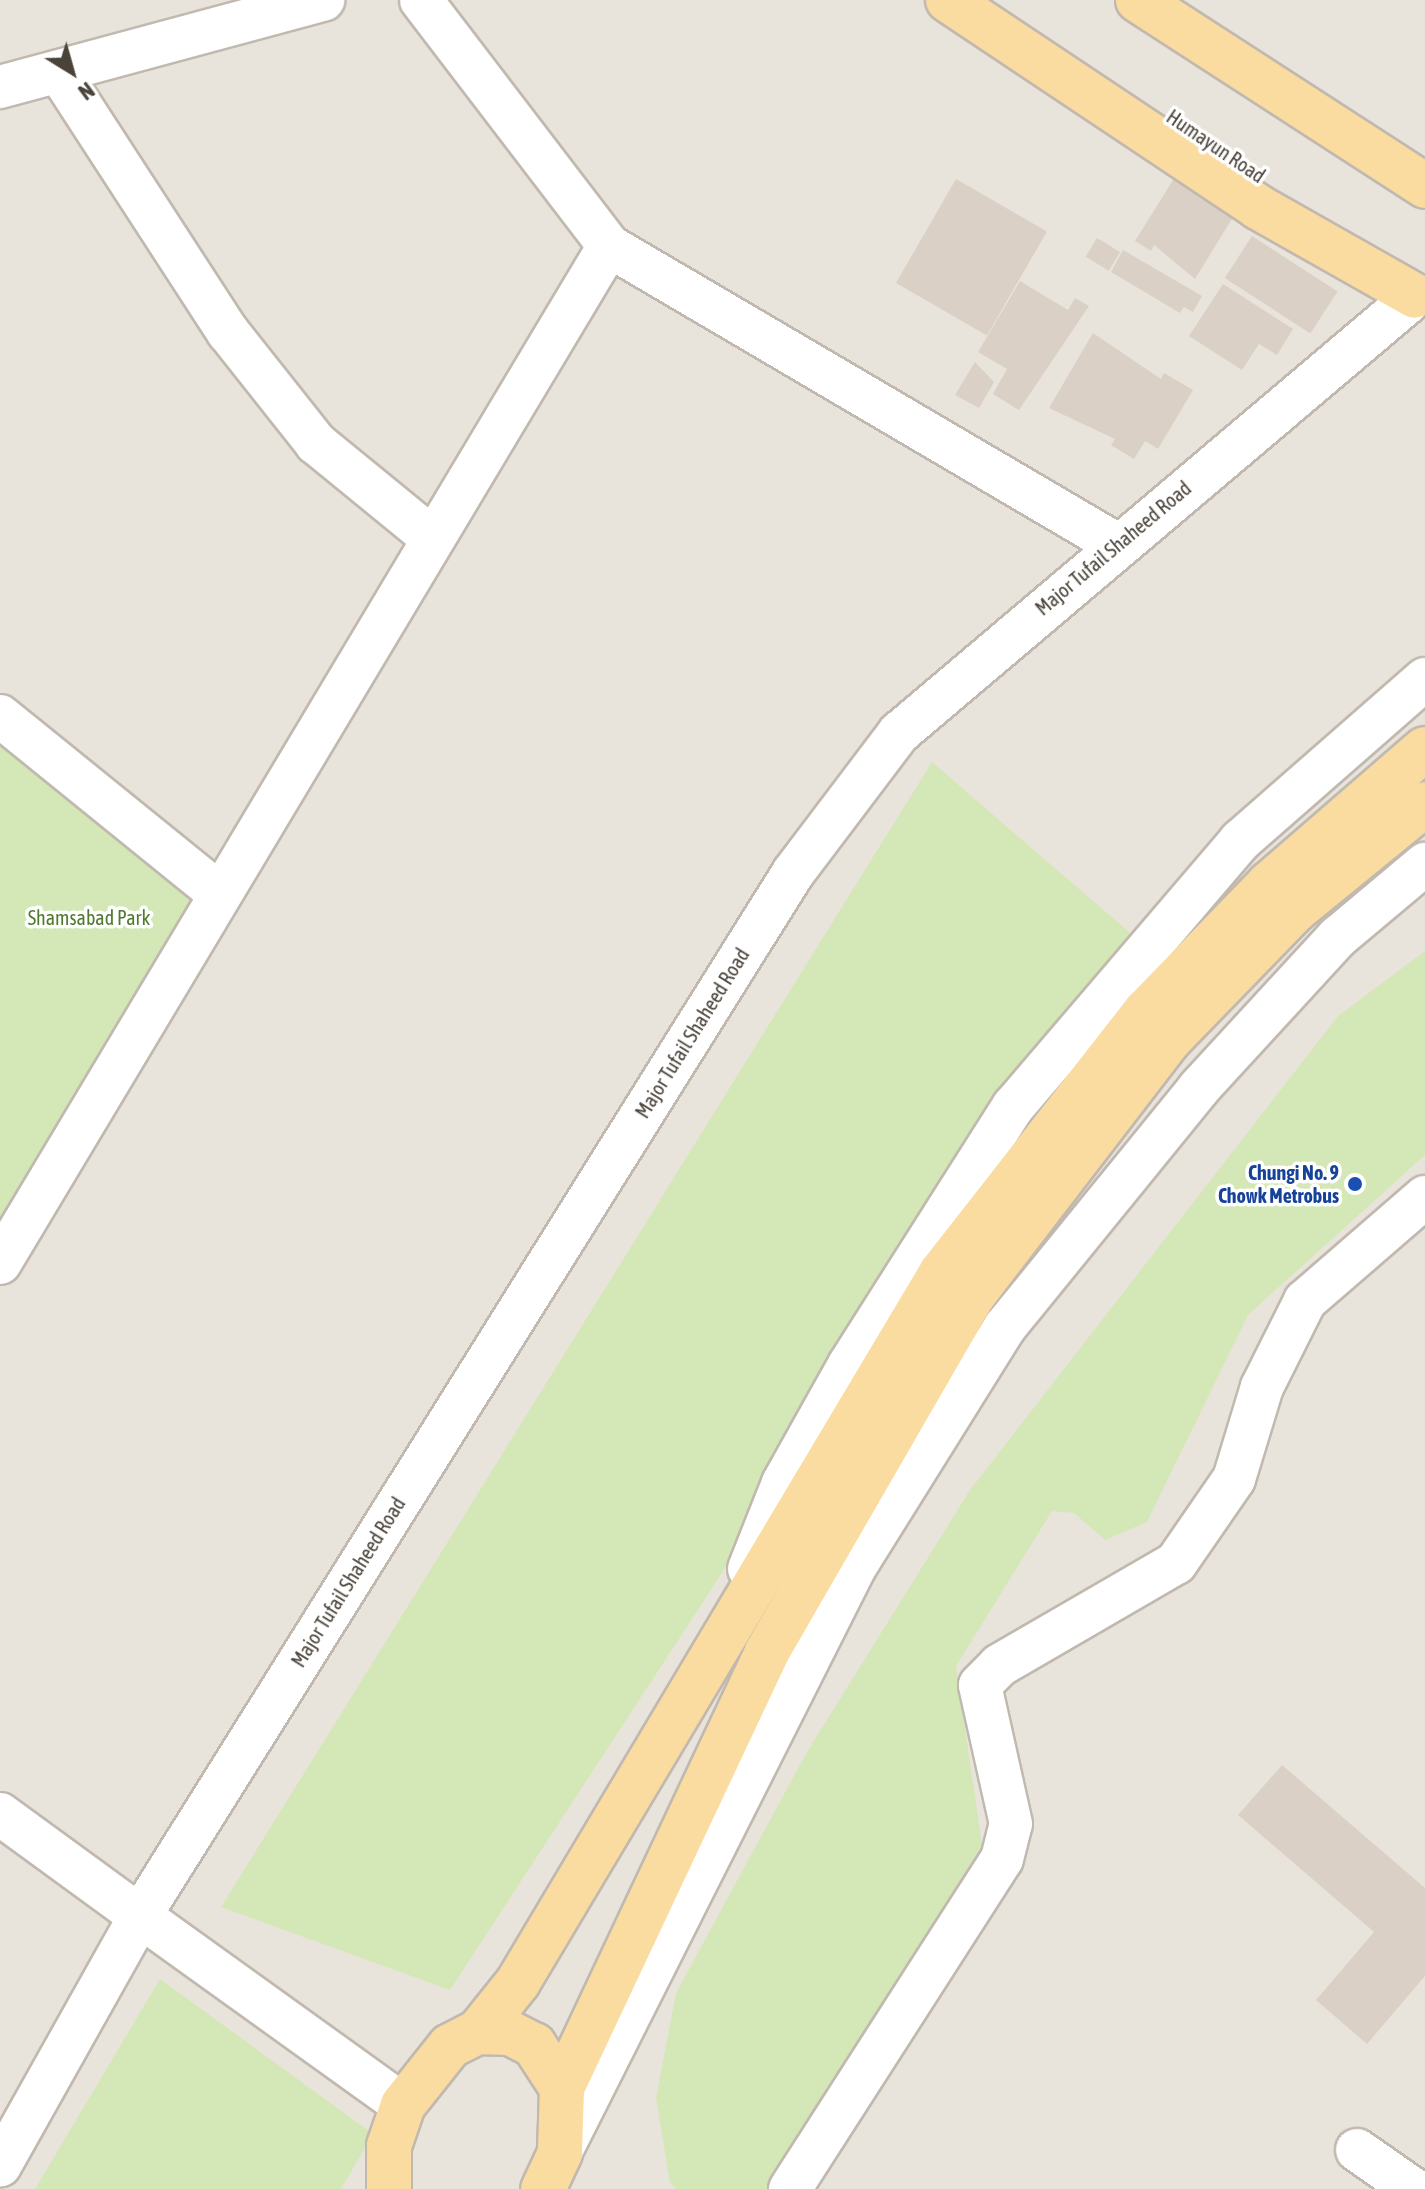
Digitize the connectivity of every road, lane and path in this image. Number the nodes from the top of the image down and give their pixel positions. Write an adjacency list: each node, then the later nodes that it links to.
1 (323, 0): 6 (street)
2 (421, 0): 9 (street)
3 (948, 0): 10 (main road)
4 (1001, 0): 10 (main road, Humayun Road)
5 (1138, 0): 8 (main road)
6 (59, 72): 7 (street); 11 (street)
7 (0, 87)
8 (1425, 186)
9 (609, 246): 11 (street); 12 (street)
10 (1420, 298): 12 (street, Major Tufail Shaheed Road)
11 (432, 538): 18 (street)
12 (1116, 544): 24 (street, Major Tufail Shaheed Road)
13 (1425, 679): 22 (street)
14 (0, 716): 18 (street)
15 (1425, 749): 21 (main road)
16 (1425, 804): 21 (main road)
17 (1425, 864): 30 (street)
18 (217, 892): 20 (street)
19 (1425, 1197): 32 (street)
20 (0, 1263)
21 (957, 1284): 22 (main road); 26 (main road)
22 (728, 1622): 25 (main road)
23 (0, 1814): 24 (street)
24 (140, 1916): 27 (street); 29 (street, Major Tufail Shaheed Road)
25 (478, 2032): 26 (main road); 27 (main road)
26 (562, 2088): 30 (main road)
27 (403, 2105): 31 (main road)
28 (1357, 2150): 33 (street)
29 (0, 2165)
30 (548, 2180)
31 (387, 2188)
32 (790, 2189)
33 (1413, 2189)

